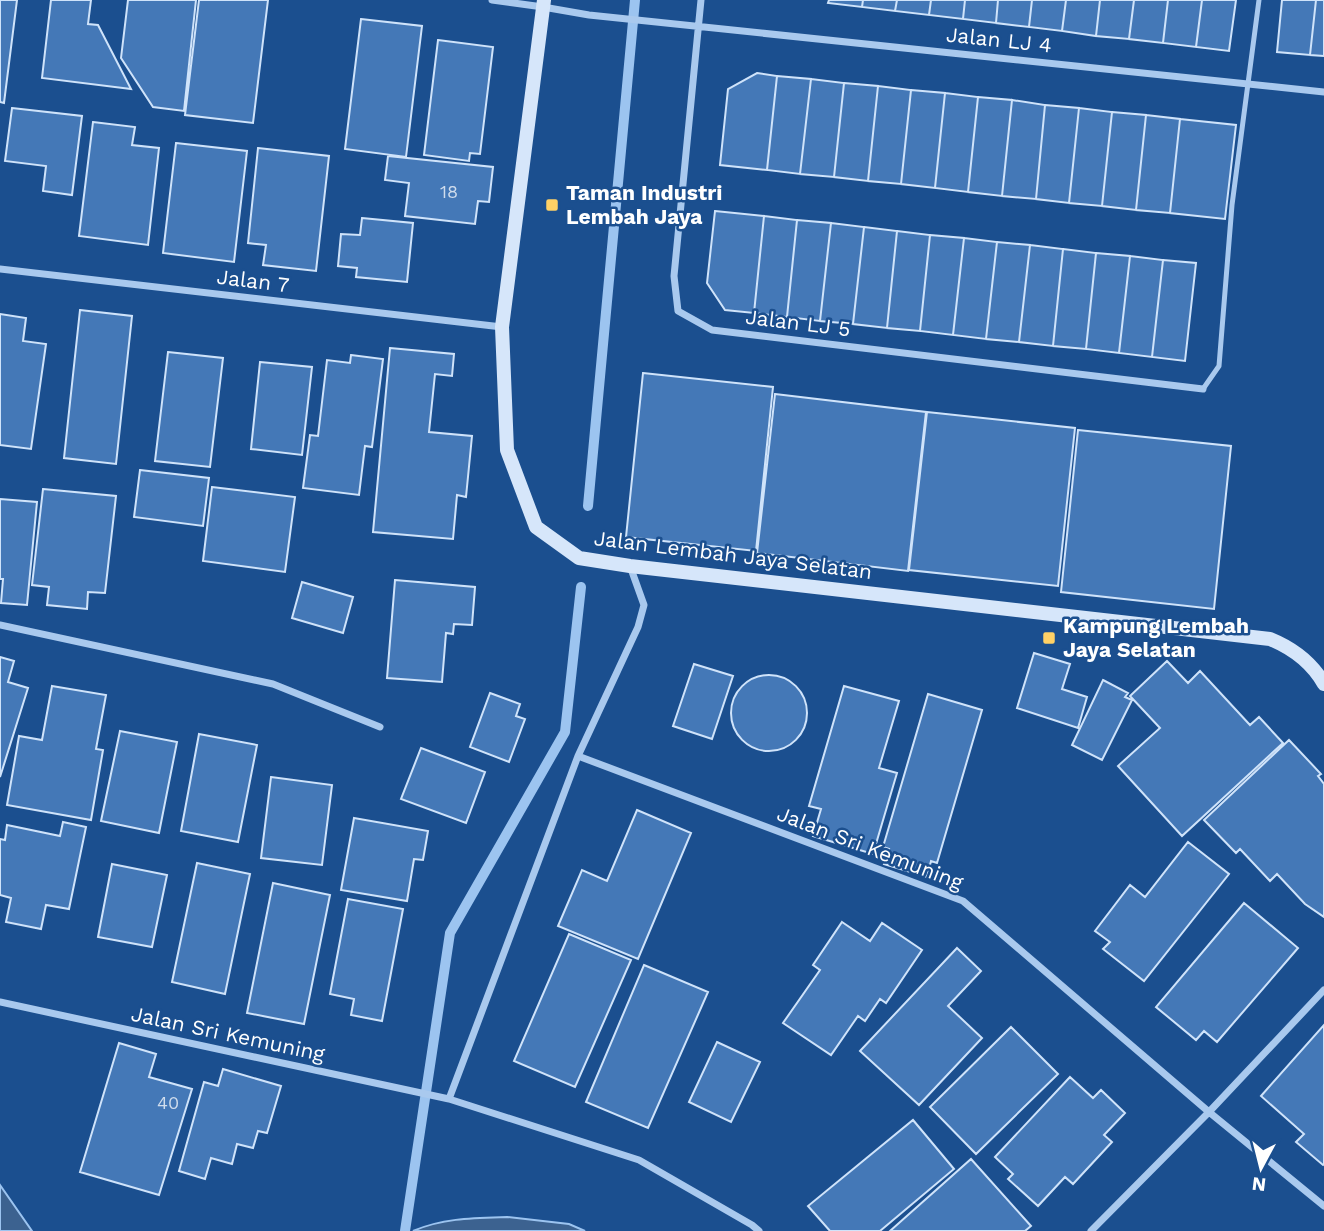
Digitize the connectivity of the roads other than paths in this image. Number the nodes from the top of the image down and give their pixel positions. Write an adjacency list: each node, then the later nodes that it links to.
1 (492, 0): 4 (street, Jalan LJ 4)
2 (701, 0): 5 (street)
3 (1259, 0): 6 (lane)
4 (543, 3): 5 (street, Jalan LJ 4); 9 (street, Jalan Lembah Jaya Selatan)
5 (699, 26): 6 (street, Jalan LJ 4); 10 (street, Jalan LJ 5)
6 (1249, 85): 7 (street, Jalan LJ 4); 10 (lane)
7 (1324, 92)
8 (0, 269): 9 (street, Jalan 7)
9 (502, 327): 11 (street, Jalan Lembah Jaya Selatan)
10 (1202, 389)
11 (630, 566): 13 (street, Jalan Lembah Jaya Selatan); 15 (street)
12 (0, 625): 14 (street)
13 (1322, 676)
14 (380, 727)
15 (578, 756): 18 (street); 19 (street, Jalan Sri Kemuning)
16 (1324, 990): 19 (street)
17 (0, 1002): 18 (street, Jalan Sri Kemuning)
18 (449, 1099): 21 (street, Jalan Sri Kemuning)
19 (1209, 1112): 20 (street, Jalan Sri Kemuning); 22 (street)
20 (1324, 1206)
21 (760, 1231)
22 (1091, 1231)

